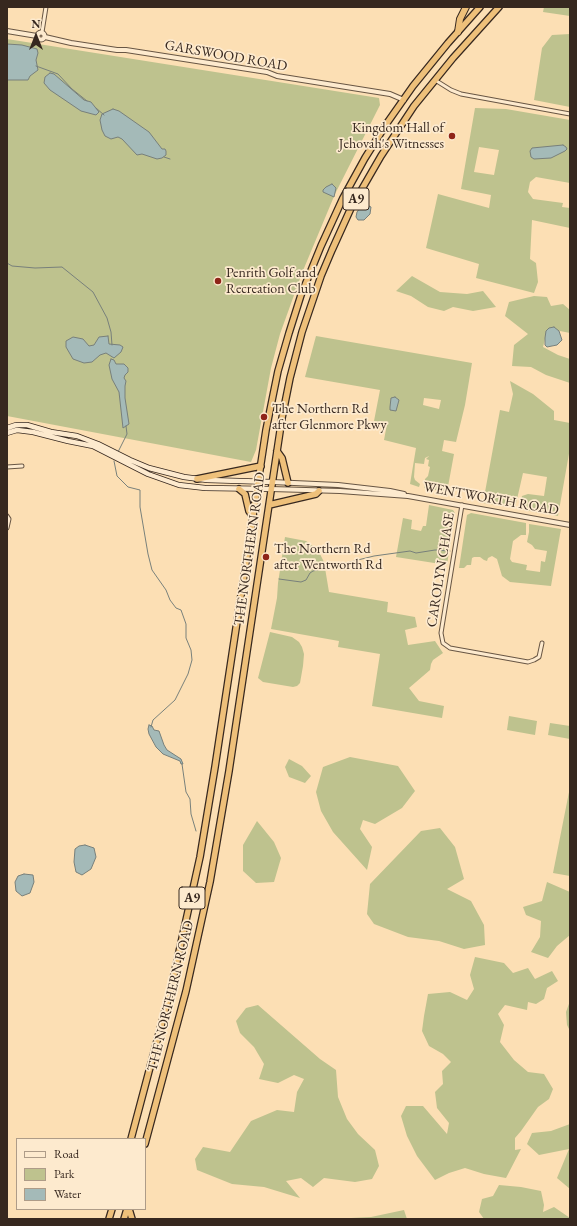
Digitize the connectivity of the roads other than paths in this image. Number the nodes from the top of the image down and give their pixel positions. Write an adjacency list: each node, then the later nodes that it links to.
1 (46, 7): 6 (street)
2 (466, 7): 7 (highway)
3 (480, 7): 7 (highway, THE NORTHERN ROAD / A9)
4 (499, 7): 10 (highway, THE NORTHERN ROAD / A9)
5 (7, 31): 8 (street)
6 (42, 32): 8 (street); 9 (street)
7 (458, 32): 11 (highway, THE NORTHERN ROAD / A9)
8 (37, 36): 9 (street)
9 (44, 37): 11 (street, GARSWOOD ROAD)
10 (436, 80): 12 (street); 15 (highway, THE NORTHERN ROAD / A9)
11 (404, 100): 19 (highway, THE NORTHERN ROAD / A9)
12 (570, 114)
13 (7, 428): 16 (main road)
14 (7, 433): 16 (main road)
15 (277, 451): 23 (highway, THE NORTHERN ROAD / A9); 24 (highway)
16 (111, 452): 17 (main road)
17 (122, 459): 21 (main road); 25 (main road)
18 (22, 466): 20 (street)
19 (261, 466): 21 (highway); 22 (highway, THE NORTHERN ROAD / A9)
20 (7, 467)
21 (197, 479): 22 (main road)
22 (258, 482): 23 (main road); 26 (highway, THE NORTHERN ROAD / A9)
23 (272, 482): 24 (street, WENTWORTH ROAD); 27 (highway, THE NORTHERN ROAD / A9)
24 (288, 483): 29 (street, WENTWORTH ROAD)
25 (239, 489): 26 (main road); 33 (highway)
26 (258, 489): 27 (main road); 33 (highway, THE NORTHERN ROAD / A9)
27 (271, 490): 28 (street, WENTWORTH ROAD); 30 (highway, THE NORTHERN ROAD / A9)
28 (319, 491): 29 (street, WENTWORTH ROAD); 30 (highway)
29 (408, 496): 31 (street, WENTWORTH ROAD)
30 (269, 505): 38 (highway, THE NORTHERN ROAD / A9)
31 (462, 505): 34 (street, WENTWORTH ROAD); 36 (street, CAROLYN CHASE)
32 (7, 516): 35 (street)
33 (253, 517): 37 (highway, THE NORTHERN ROAD / A9)
34 (570, 525)
35 (7, 528)
36 (542, 643)
37 (131, 1138)
38 (146, 1140)

